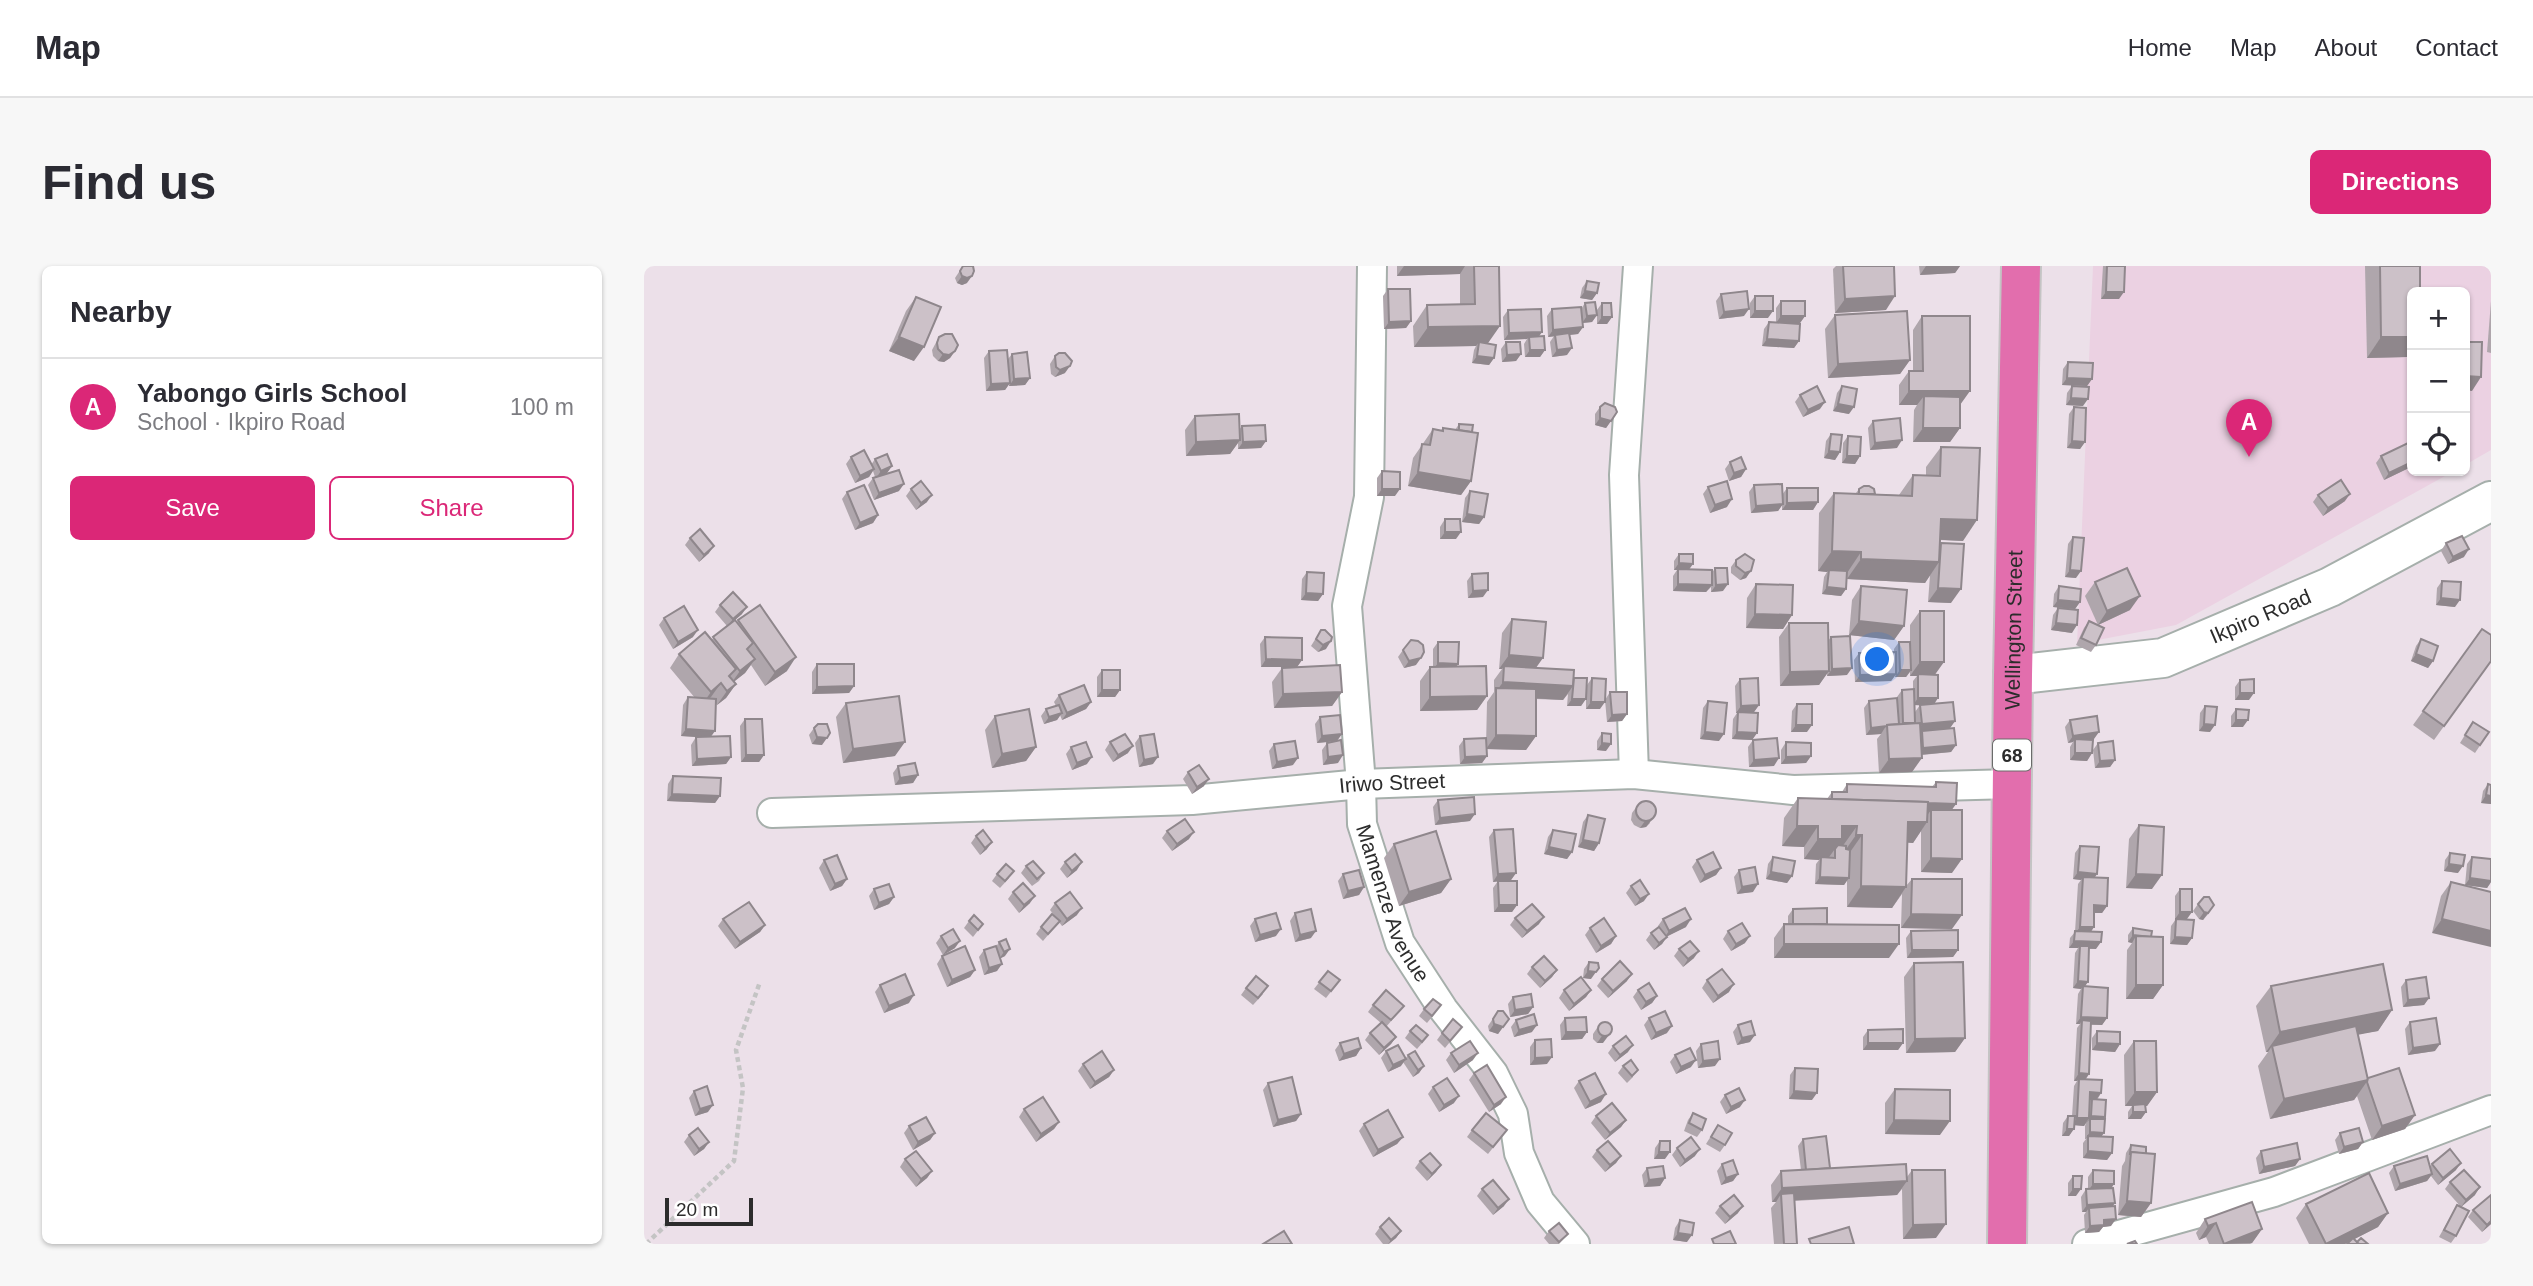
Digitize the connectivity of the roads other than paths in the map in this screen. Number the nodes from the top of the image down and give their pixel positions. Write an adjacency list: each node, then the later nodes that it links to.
1 (1372, 266): 7 (street, Mamenze Avenue)
2 (1638, 266): 6 (street)
3 (2021, 266): 5 (main road, Wellington Street / 68)
4 (2491, 501): 5 (street, Ikpiro Road)
5 (2013, 676): 8 (main road, Wellington Street / 68)
6 (1634, 774): 7 (street, Iriwo Street); 8 (street, Iriwo Street)
7 (1361, 784): 9 (street, Iriwo Street); 11 (street, Mamenze Avenue)
8 (2012, 784): 12 (main road, Wellington Street / 68)
9 (772, 813)
10 (2491, 1110): 13 (street)
11 (1575, 1244)
12 (2007, 1244)
13 (2087, 1244)

